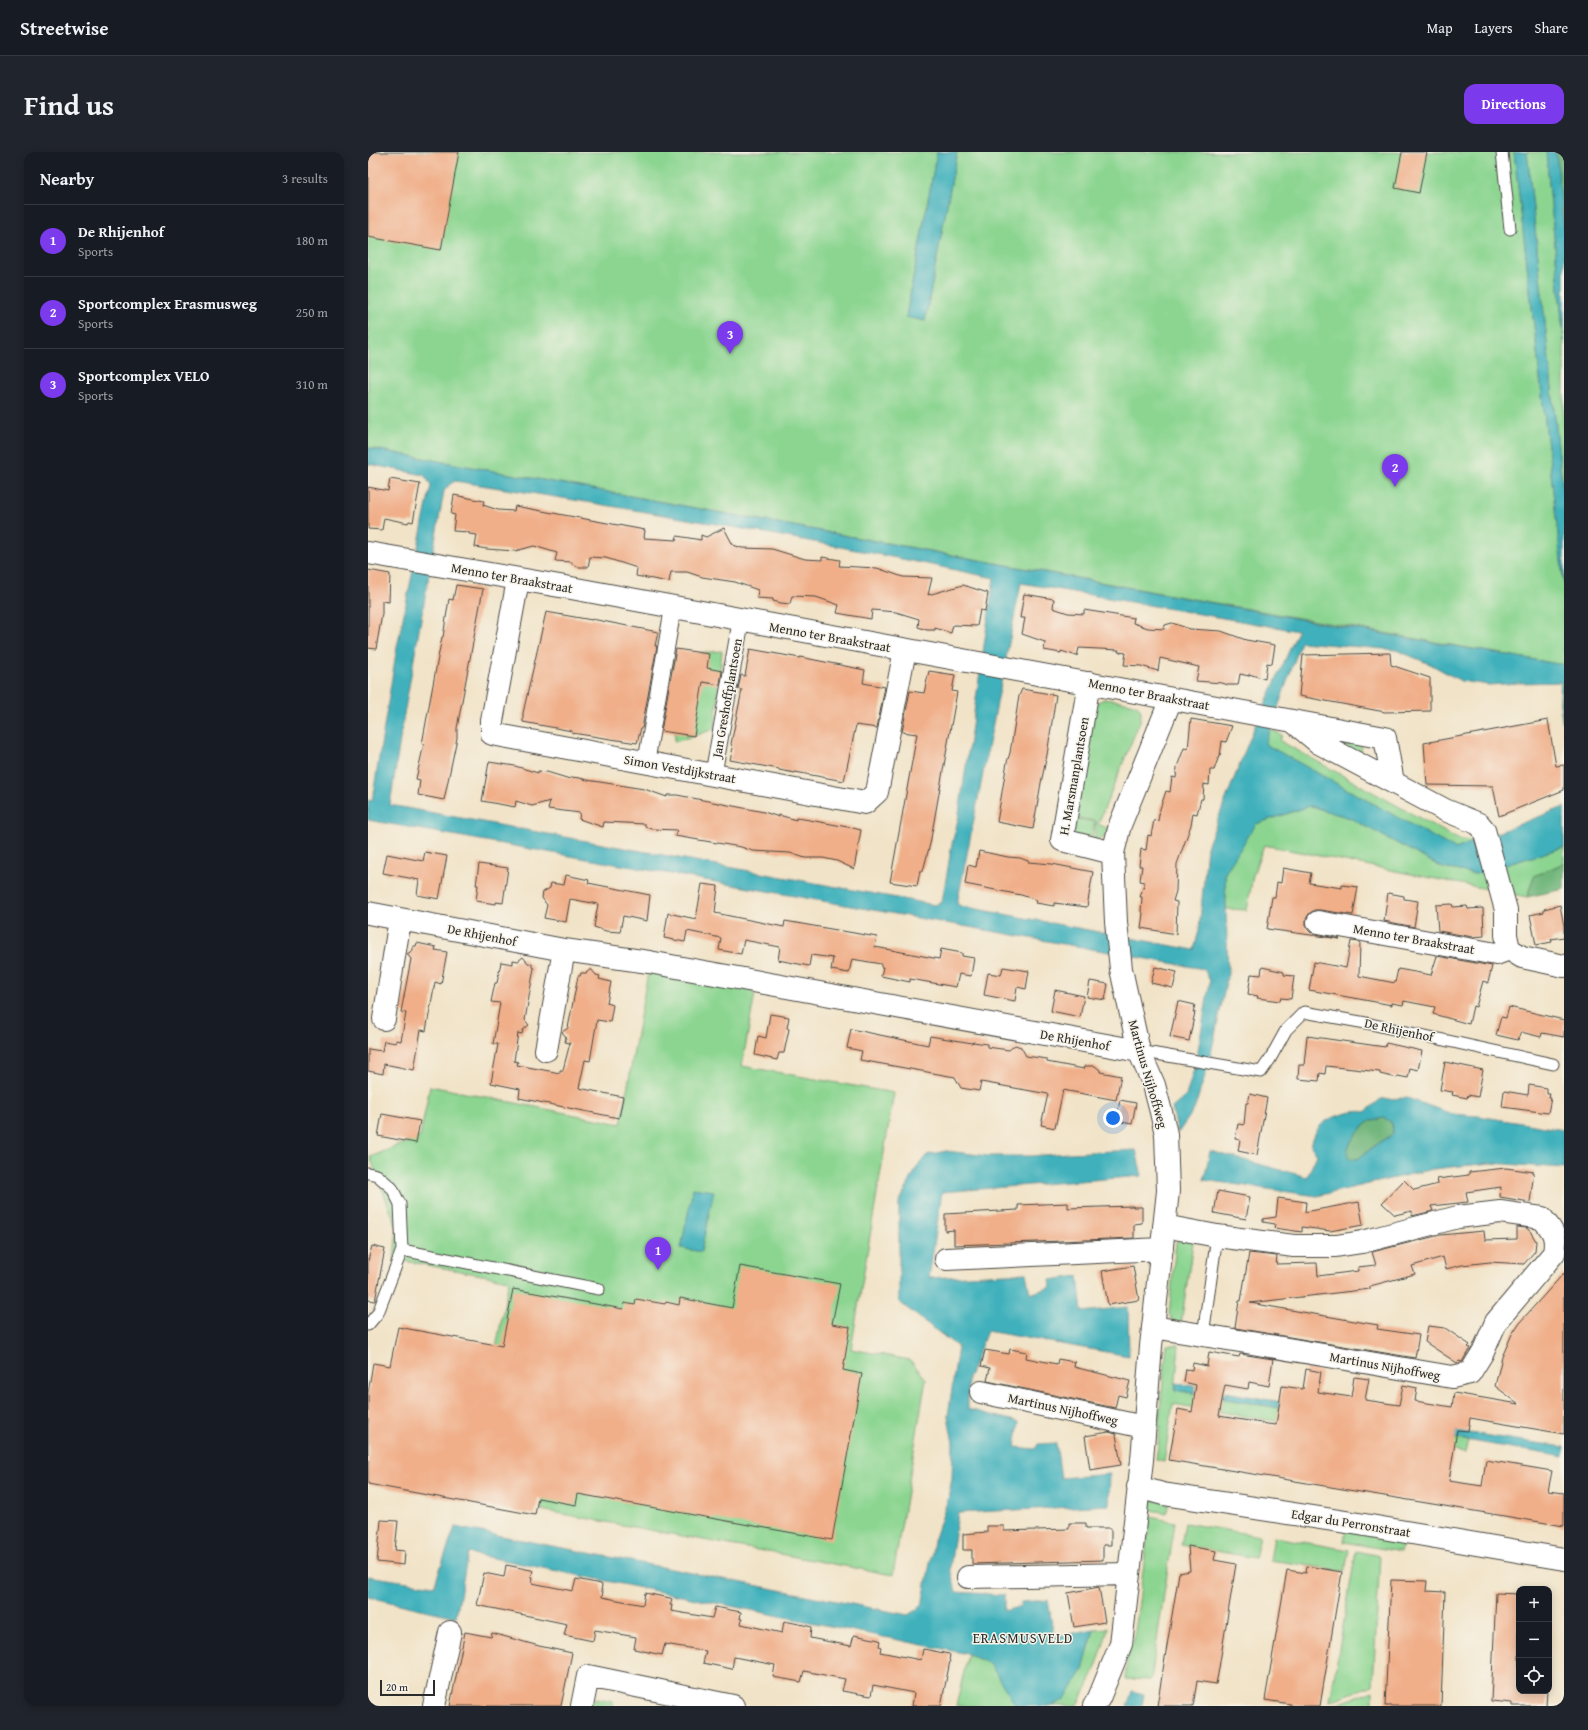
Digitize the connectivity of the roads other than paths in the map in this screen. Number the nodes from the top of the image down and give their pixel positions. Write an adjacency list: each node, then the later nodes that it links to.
1 (1502, 152): 2 (lane)
2 (1510, 229)
3 (368, 553): 4 (street, Menno ter Braakstraat)
4 (518, 580): 5 (street, Menno ter Braakstraat); 11 (street, Simon Vestdijkstraat)
5 (673, 608): 6 (street, Menno ter Braakstraat); 11 (street)
6 (741, 620): 7 (street, Menno ter Braakstraat); 12 (street, Jan Greshoffplantsoen)
7 (905, 650): 8 (street, Menno ter Braakstraat); 12 (street, Simon Vestdijkstraat)
8 (1089, 683): 9 (street, Menno ter Braakstraat); 14 (street, H. Marsmanplantsoen)
9 (1171, 699): 10 (street, Menno ter Braakstraat); 14 (street)
10 (1288, 721): 13 (street, Menno ter Braakstraat); 13 (street, Menno ter Braakstraat)
11 (646, 763): 12 (street, Simon Vestdijkstraat)
12 (714, 776)
13 (1393, 782): 18 (street, Menno ter Braakstraat)
14 (1113, 853): 23 (street, Martinus Nijhoffweg)
15 (368, 913): 16 (street, De Rhijenhof)
16 (400, 919): 19 (street, De Rhijenhof); 21 (street)
17 (1318, 922): 18 (street, Menno ter Braakstraat)
18 (1509, 949): 20 (street)
19 (564, 950): 22 (street); 23 (street, De Rhijenhof)
20 (1564, 966)
21 (384, 1019)
22 (546, 1050)
23 (1139, 1051): 24 (lane, De Rhijenhof); 28 (street, Martinus Nijhoffweg)
24 (1553, 1064)
25 (368, 1173): 32 (lane)
26 (1542, 1218): 27 (street); 29 (street); 30 (street, Martinus Nijhoffweg)
27 (1564, 1220)
28 (1164, 1226): 29 (street); 31 (street, Martinus Nijhoffweg)
29 (1217, 1236): 37 (lane)
30 (1559, 1248): 37 (street, Martinus Nijhoffweg)
31 (1162, 1249): 33 (street); 36 (street, Martinus Nijhoffweg)
32 (402, 1250): 34 (lane); 35 (lane)
33 (946, 1259)
34 (599, 1289)
35 (368, 1325)
36 (1153, 1327): 37 (street, Martinus Nijhoffweg); 39 (street, Martinus Nijhoffweg)
37 (1203, 1335)
38 (981, 1392): 39 (street, Martinus Nijhoffweg)
39 (1144, 1427): 40 (street, Martinus Nijhoffweg)
40 (1138, 1487): 41 (street, Edgar du Perronstraat); 42 (street, Martinus Nijhoffweg)
41 (1564, 1559)
42 (1129, 1574): 43 (street); 48 (street, Martinus Nijhoffweg)
43 (968, 1577)
44 (450, 1632): 45 (street)
45 (434, 1706)
46 (582, 1706): 47 (street)
47 (732, 1706)
48 (1094, 1706)

